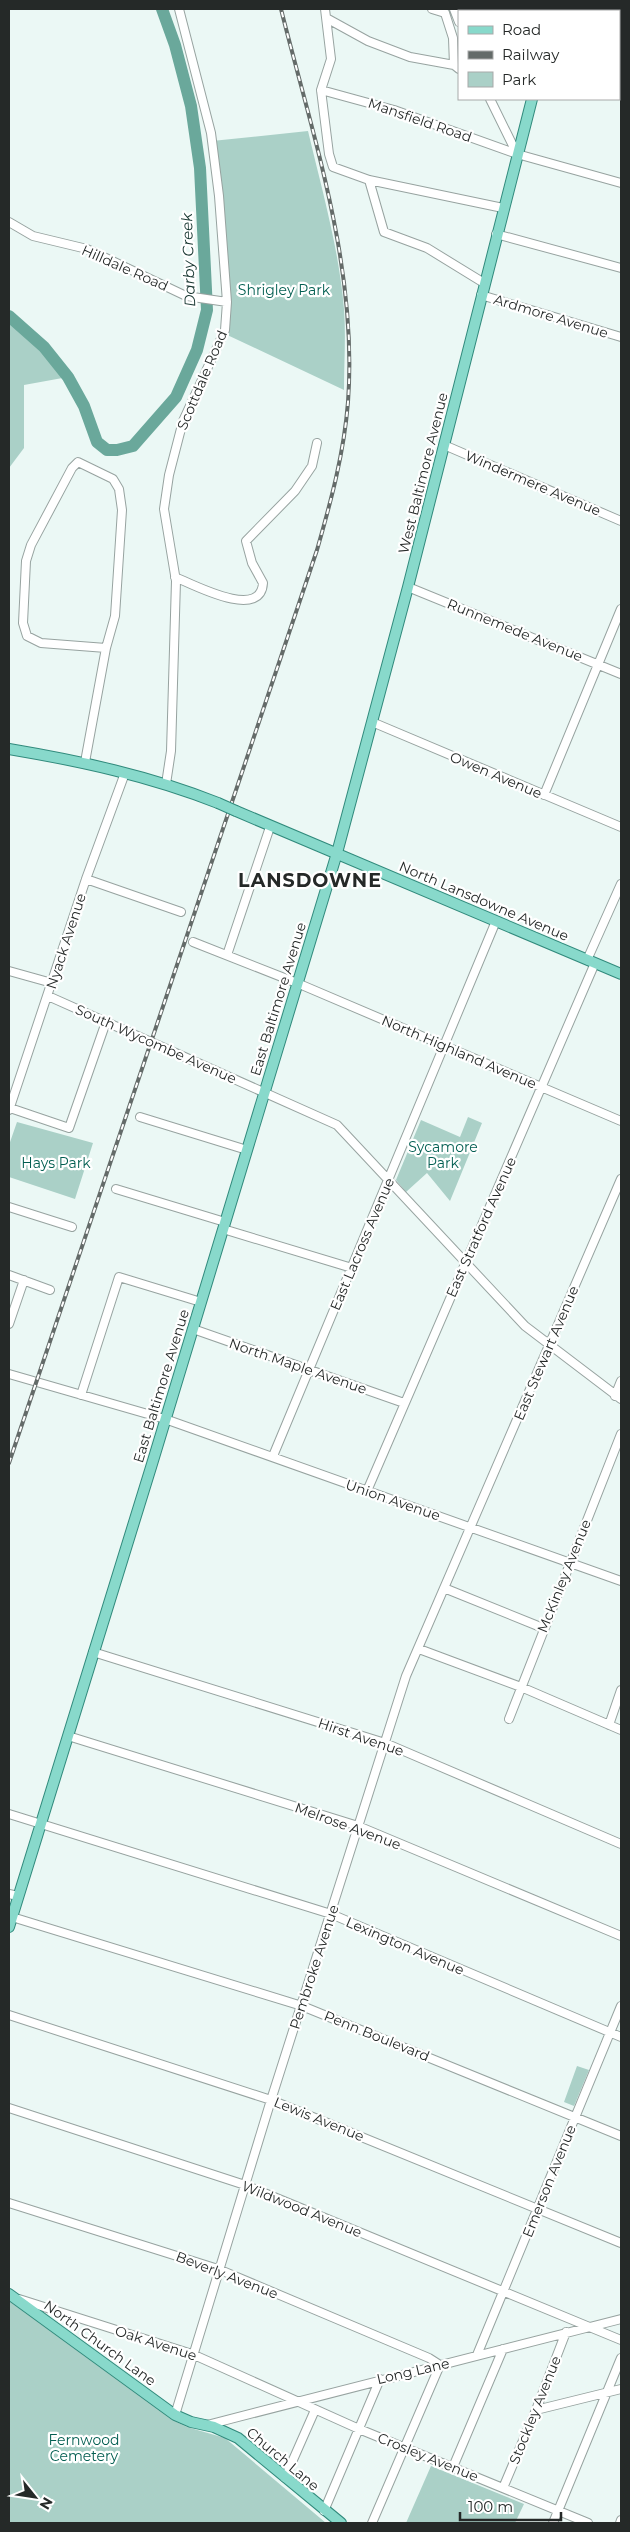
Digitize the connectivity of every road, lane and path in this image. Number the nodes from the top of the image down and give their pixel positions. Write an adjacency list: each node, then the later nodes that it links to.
1 (179, 9): 19 (street, Scottdale Road)
2 (325, 9): 5 (street)
3 (432, 9): 4 (street)
4 (451, 11): 6 (street)
5 (328, 19): 6 (street); 7 (street)
6 (456, 67)
7 (321, 90): 10 (street, Mansfield Road); 11 (street)
8 (490, 100): 10 (street)
9 (532, 100): 10 (main road, West Baltimore Avenue)
10 (517, 154): 12 (street, Mansfield Road); 13 (main road, West Baltimore Avenue)
11 (369, 180): 13 (street); 17 (street)
12 (621, 183)
13 (503, 208): 15 (main road, West Baltimore Avenue)
14 (9, 222): 19 (street, Hilldale Road)
15 (496, 234): 16 (street); 17 (main road, West Baltimore Avenue)
16 (621, 268)
17 (484, 283): 18 (main road, West Baltimore Avenue)
18 (481, 295): 20 (street, Ardmore Avenue); 22 (main road, West Baltimore Avenue)
19 (224, 302): 24 (street, Scottdale Road)
20 (621, 337)
21 (317, 443): 24 (street)
22 (444, 446): 23 (street, Windermere Avenue); 25 (main road, West Baltimore Avenue)
23 (621, 521)
24 (176, 577): 34 (street, Scottdale Road)
25 (408, 587): 28 (street, Runnemede Avenue); 30 (main road, West Baltimore Avenue)
26 (621, 609): 28 (street)
27 (106, 648): 27 (street); 32 (street)
28 (597, 664): 29 (street, Runnemede Avenue); 35 (street)
29 (621, 674)
30 (372, 722): 35 (street, Owen Avenue); 38 (main road, West Baltimore Avenue)
31 (9, 749): 32 (main road, North Lansdowne Avenue)
32 (85, 762): 33 (main road, North Lansdowne Avenue)
33 (125, 773): 34 (main road, North Lansdowne Avenue); 39 (street, Nyack Avenue)
34 (166, 784): 36 (main road, North Lansdowne Avenue, bridge)
35 (544, 795): 37 (street, Owen Avenue)
36 (270, 827): 38 (main road, North Lansdowne Avenue); 44 (street)
37 (621, 827)
38 (337, 853): 42 (main road, North Lansdowne Avenue); 49 (main road, East Baltimore Avenue)
39 (86, 879): 41 (street); 48 (street, Nyack Avenue)
40 (621, 884): 45 (street, East Stratford Avenue)
41 (181, 912)
42 (496, 921): 45 (main road, North Lansdowne Avenue); 52 (street, East Lacross Avenue)
43 (193, 942): 44 (street, North Highland Avenue)
44 (227, 955): 49 (street, North Highland Avenue)
45 (591, 961): 47 (main road, North Lansdowne Avenue); 53 (street, East Stratford Avenue)
46 (9, 971): 48 (street)
47 (621, 974)
48 (52, 983): 50 (street, Nyack Avenue)
49 (297, 983): 52 (street, North Highland Avenue); 54 (main road, East Baltimore Avenue)
50 (48, 996): 51 (street, South Wycombe Avenue); 55 (street, Nyack Avenue)
51 (106, 1022): 54 (street, South Wycombe Avenue); 55 (street)
52 (444, 1046): 53 (street, North Highland Avenue); 60 (street, East Lacross Avenue)
53 (542, 1087): 57 (street, North Highland Avenue); 65 (street, East Stratford Avenue)
54 (265, 1092): 58 (main road, East Baltimore Avenue); 60 (street, South Wycombe Avenue)
55 (9, 1109)
56 (140, 1118): 58 (street)
57 (621, 1121)
58 (246, 1150): 63 (main road, East Baltimore Avenue)
59 (621, 1179): 73 (street, East Stewart Avenue)
60 (389, 1180): 65 (street, South Wycombe Avenue); 66 (street, East Lacross Avenue)
61 (116, 1189): 63 (street)
62 (9, 1208): 64 (street)
63 (224, 1225): 66 (street); 70 (main road, East Baltimore Avenue)
64 (72, 1227)
65 (465, 1263): 73 (street, South Wycombe Avenue); 79 (street, East Stratford Avenue)
66 (352, 1268): 74 (street, East Lacross Avenue)
67 (9, 1275): 68 (street)
68 (24, 1280): 69 (street); 71 (street)
69 (50, 1290)
70 (201, 1302): 72 (main road, East Baltimore Avenue); 77 (street)
71 (9, 1324)
72 (193, 1329): 74 (street, North Maple Avenue); 80 (main road, East Baltimore Avenue)
73 (549, 1344): 78 (street, South Wycombe Avenue); 84 (street, East Stewart Avenue)
74 (309, 1371): 79 (street, North Maple Avenue); 82 (street, East Lacross Avenue)
75 (9, 1374): 77 (street, Union Avenue)
76 (621, 1381): 78 (street)
77 (81, 1395): 80 (street, Union Avenue)
78 (618, 1398)
79 (404, 1403): 83 (street, East Stratford Avenue)
80 (165, 1419): 82 (street, Union Avenue); 90 (main road, East Baltimore Avenue)
81 (621, 1434): 85 (street, McKinley Avenue)
82 (273, 1456): 83 (street, Union Avenue)
83 (367, 1491): 84 (street, Union Avenue)
84 (471, 1526): 85 (street, Union Avenue); 87 (street, Pembroke Avenue)
85 (570, 1562): 86 (street, Union Avenue); 88 (street, McKinley Avenue)
86 (621, 1581)
87 (444, 1588): 88 (street); 89 (street, Pembroke Avenue)
88 (543, 1628): 91 (street, McKinley Avenue)
89 (419, 1649): 91 (street); 97 (street, Pembroke Avenue)
90 (93, 1652): 96 (main road, East Baltimore Avenue); 97 (street, Hirst Avenue)
91 (521, 1687): 93 (street, McKinley Avenue); 94 (street)
92 (621, 1690): 94 (street)
93 (509, 1719)
94 (609, 1725): 95 (street)
95 (621, 1730)
96 (68, 1736): 99 (main road, East Baltimore Avenue); 100 (street, Melrose Avenue)
97 (385, 1743): 100 (street, Pembroke Avenue); 101 (street, Hirst Avenue)
98 (9, 1814): 99 (street, Lexington Avenue)
99 (41, 1824): 102 (main road, East Baltimore Avenue); 103 (street, Lexington Avenue)
100 (358, 1826): 103 (street, Pembroke Avenue); 106 (street, Melrose Avenue)
101 (621, 1844)
102 (14, 1895): 104 (main road, East Baltimore Avenue)
103 (331, 1914): 107 (street, Pembroke Avenue); 110 (street, Lexington Avenue)
104 (12, 1917): 105 (main road, East Baltimore Avenue); 107 (street, Penn Boulevard)
105 (9, 1927)
106 (621, 1936)
107 (302, 2006): 112 (street, Pembroke Avenue); 114 (street, Penn Boulevard)
108 (621, 2006): 110 (street, Emerson Avenue)
109 (9, 2015): 112 (street, Lewis Avenue)
110 (610, 2032): 111 (street, Lexington Avenue); 114 (street, Emerson Avenue)
111 (621, 2037)
112 (271, 2100): 116 (street, Pembroke Avenue); 118 (street, Lewis Avenue)
113 (9, 2108): 116 (street, Wildwood Avenue)
114 (576, 2117): 115 (street, Penn Boulevard); 118 (street, Emerson Avenue)
115 (621, 2136)
116 (245, 2185): 120 (street, Pembroke Avenue); 121 (street, Wildwood Avenue)
117 (9, 2202): 120 (street, Beverly Avenue)
118 (538, 2209): 119 (street, Lewis Avenue); 121 (street, Emerson Avenue)
119 (621, 2243)
120 (218, 2269): 128 (street, Pembroke Avenue); 131 (street, Beverly Avenue)
121 (504, 2291): 124 (street, Wildwood Avenue); 129 (street, Emerson Avenue)
122 (10, 2295): 128 (street, Oak Avenue); 138 (main road, North Church Lane)
123 (621, 2319): 124 (street, Long Lane)
124 (590, 2326): 125 (street, Long Lane); 126 (street, Wildwood Avenue)
125 (566, 2332): 127 (street, Long Lane); 137 (street, Stockley Avenue)
126 (621, 2340)
127 (503, 2349): 129 (street, Long Lane); 142 (street)
128 (192, 2354): 135 (street, Oak Avenue); 138 (street, Pembroke Avenue)
129 (477, 2356): 131 (street, Long Lane)
130 (621, 2358): 134 (street)
131 (440, 2365): 132 (street, Long Lane); 141 (street)
132 (380, 2378): 135 (street, Long Lane); 140 (street)
133 (621, 2389): 134 (street)
134 (608, 2392): 137 (street); 145 (street)
135 (296, 2400): 136 (street, Crosley Avenue); 139 (street, Long Lane)
136 (315, 2410): 140 (street, Crosley Avenue); 143 (street)
137 (536, 2410): 144 (street, Stockley Avenue)
138 (175, 2415): 139 (main road, Church Lane)
139 (205, 2425): 143 (main road, Church Lane)
140 (359, 2429): 141 (street, Crosley Avenue); 146 (street)
141 (404, 2448): 142 (street, Crosley Avenue); 149 (street)
142 (453, 2467): 144 (street, Crosley Avenue)
143 (285, 2478): 146 (main road, Church Lane)
144 (503, 2488): 145 (street, Crosley Avenue)
145 (558, 2510): 150 (street); 151 (street, Crosley Avenue)
146 (324, 2511): 148 (main road, Church Lane)
147 (621, 2520): 152 (street)
148 (341, 2523)
149 (372, 2523)
150 (553, 2523)
151 (588, 2523)
152 (620, 2523)

